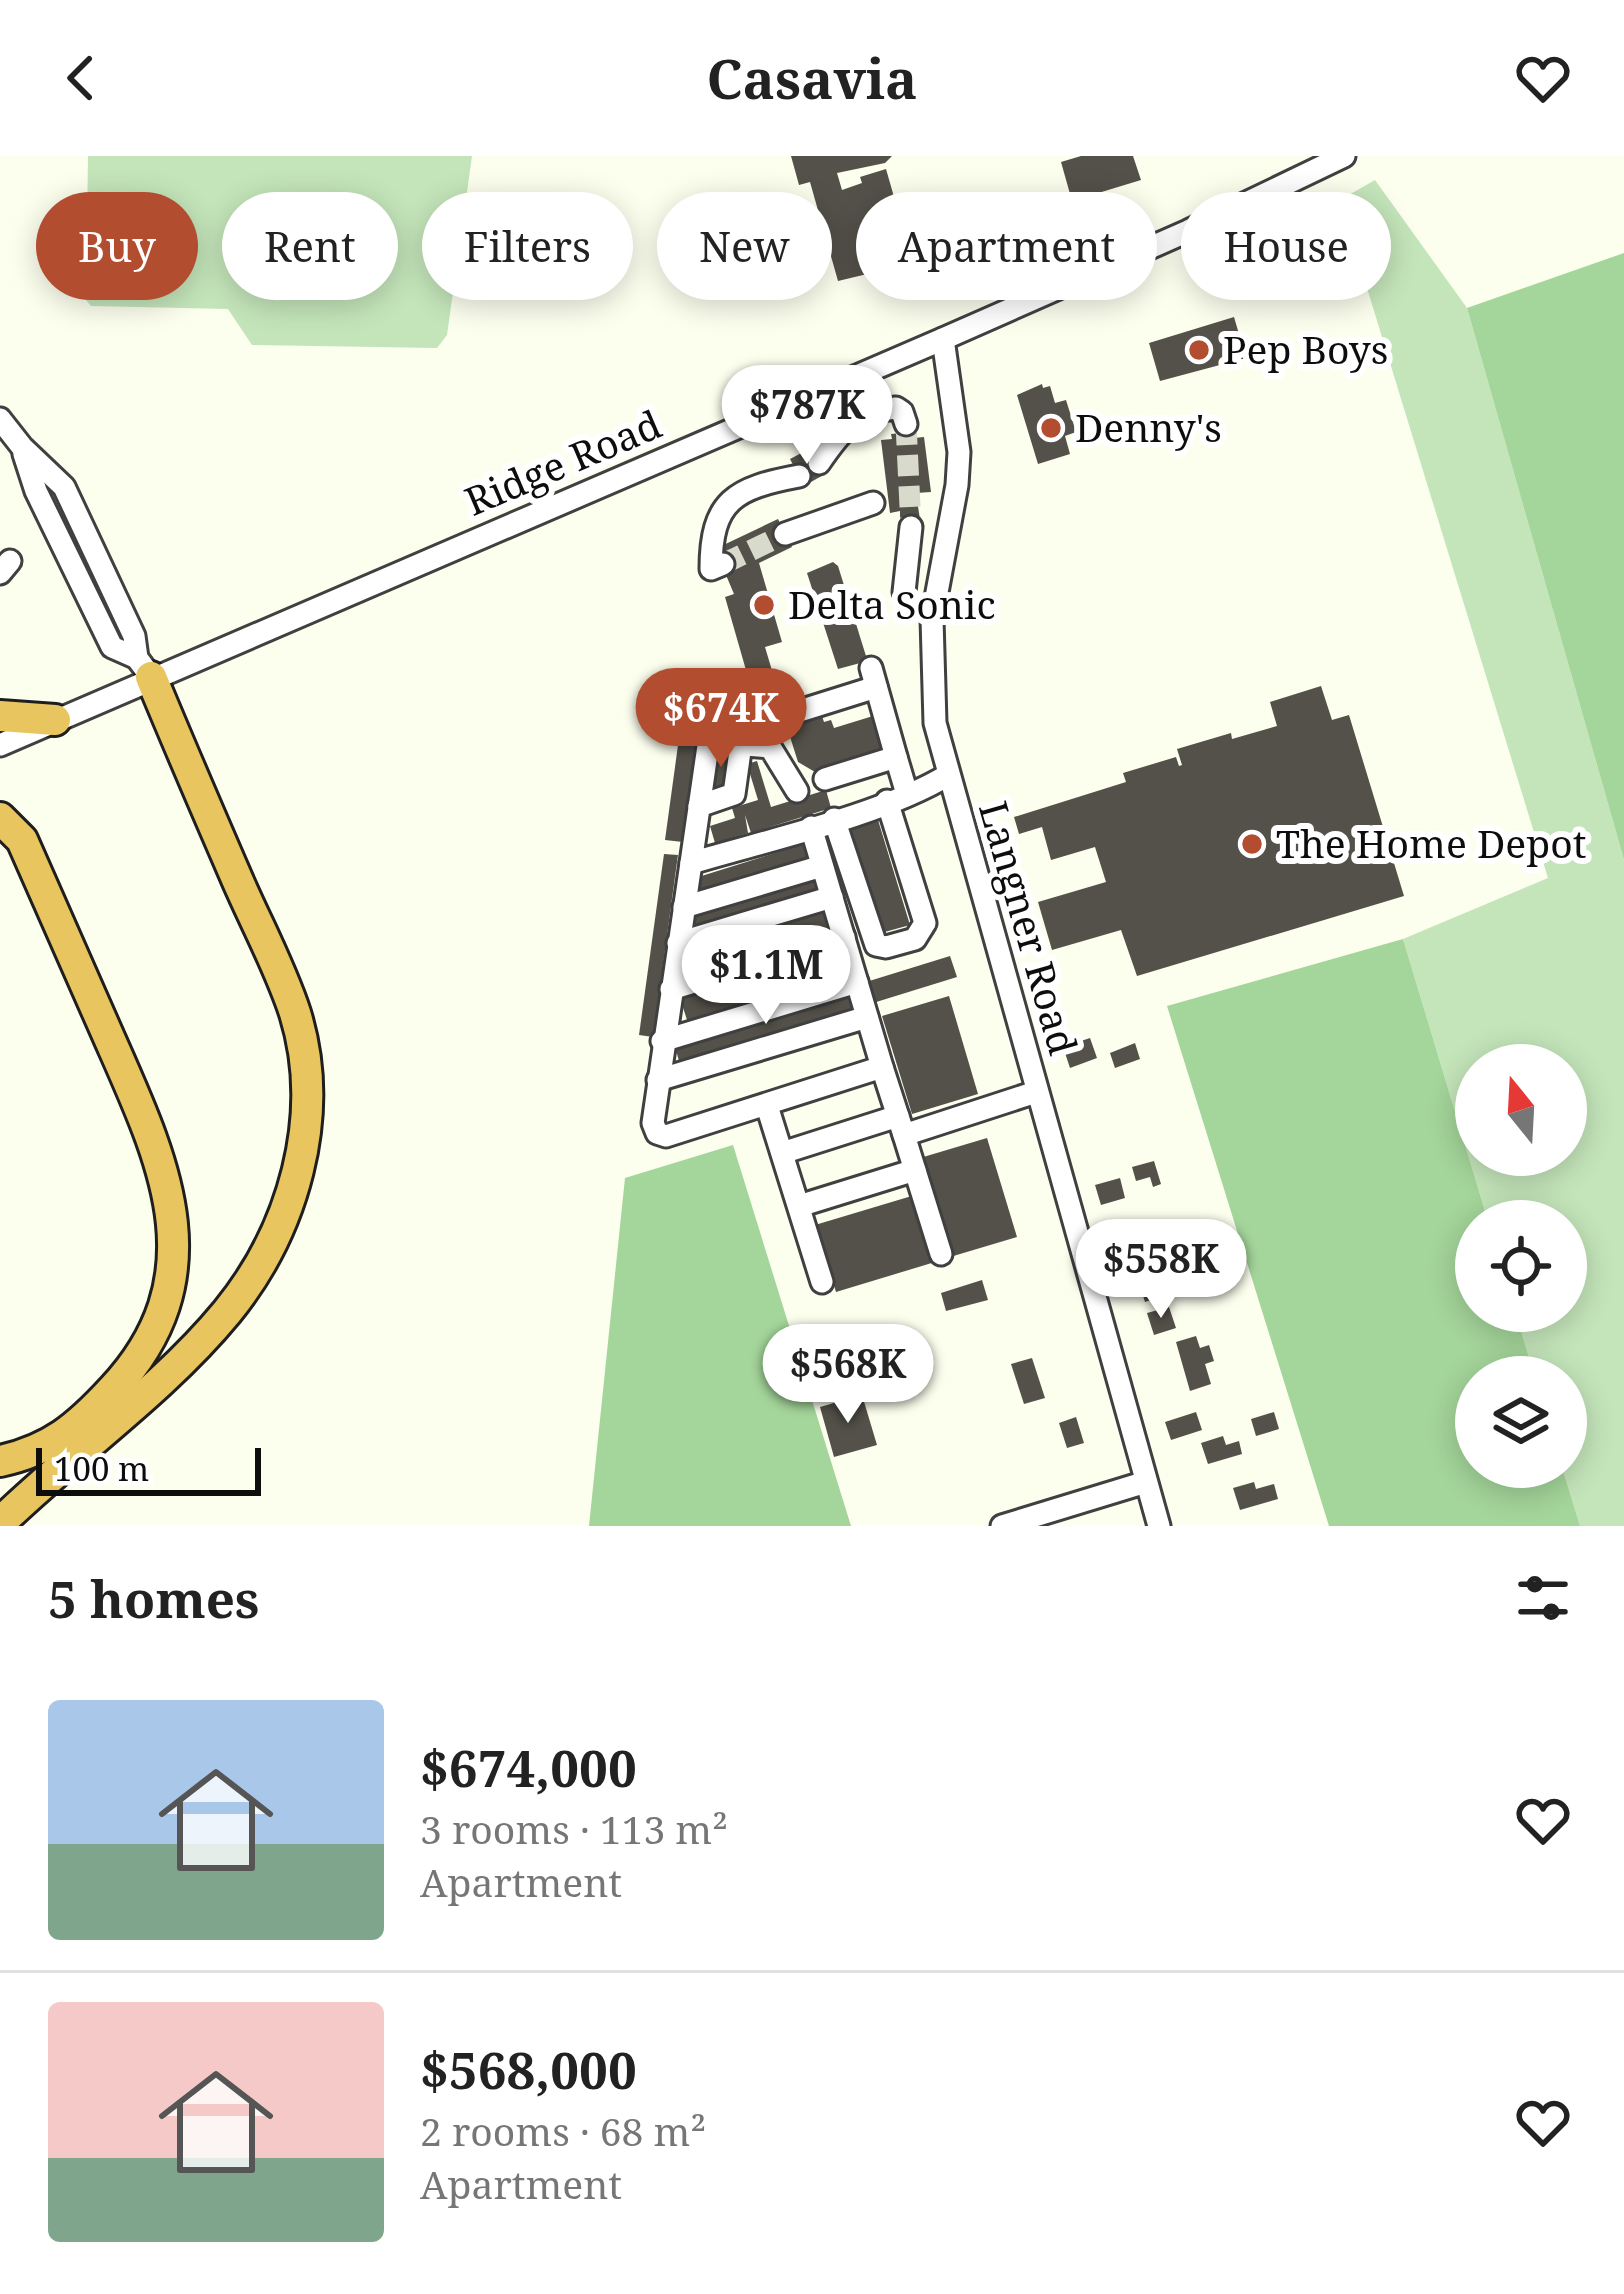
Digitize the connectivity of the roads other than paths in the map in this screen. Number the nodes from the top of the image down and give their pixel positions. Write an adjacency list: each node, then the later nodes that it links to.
1 (1344, 156): 2 (street, Ridge Road)
2 (943, 339): 12 (street, Ridge Road); 18 (street, Langner Road)
3 (0, 419): 12 (street)
4 (906, 424): 5 (street)
5 (819, 463)
6 (799, 476): 10 (street)
7 (873, 503): 9 (street)
8 (911, 527): 11 (street)
9 (785, 534)
10 (723, 564)
11 (904, 592)
12 (144, 668): 14 (street, Ridge Road); 48 (highway)
13 (774, 719): 17 (street)
14 (55, 720): 15 (highway)
15 (1, 737)
16 (741, 745): 20 (street); 22 (street); 22 (street)
17 (896, 757): 19 (street); 21 (street)
18 (948, 775): 21 (street); 38 (street, Langner Road)
19 (825, 779)
20 (797, 791)
21 (897, 798): 24 (street); 24 (street)
22 (699, 806): 26 (street)
23 (0, 818): 46 (highway)
24 (834, 819): 25 (street)
25 (811, 827): 26 (street); 27 (street)
26 (691, 863): 29 (street)
27 (822, 866): 28 (street); 29 (street)
28 (832, 898): 30 (street); 31 (street)
29 (684, 907): 31 (street)
30 (844, 938): 32 (street); 33 (street)
31 (679, 943): 33 (street)
32 (857, 982): 34 (street); 35 (street)
33 (671, 989): 35 (street)
34 (867, 1017): 36 (street); 37 (street)
35 (662, 1041): 37 (street)
36 (882, 1067): 39 (street); 40 (street)
37 (658, 1080): 39 (street)
38 (1036, 1092): 40 (street); 47 (street, Langner Road)
39 (767, 1106): 41 (street)
40 (901, 1125): 41 (street); 42 (street)
41 (782, 1153): 43 (street)
42 (915, 1170): 43 (street); 44 (street)
43 (799, 1206): 45 (street)
44 (941, 1254)
45 (823, 1282)
46 (0, 1461)
47 (1146, 1482): 49 (street); 50 (street, Langner Road)
48 (0, 1523)
49 (1001, 1526)
50 (1159, 1526)

